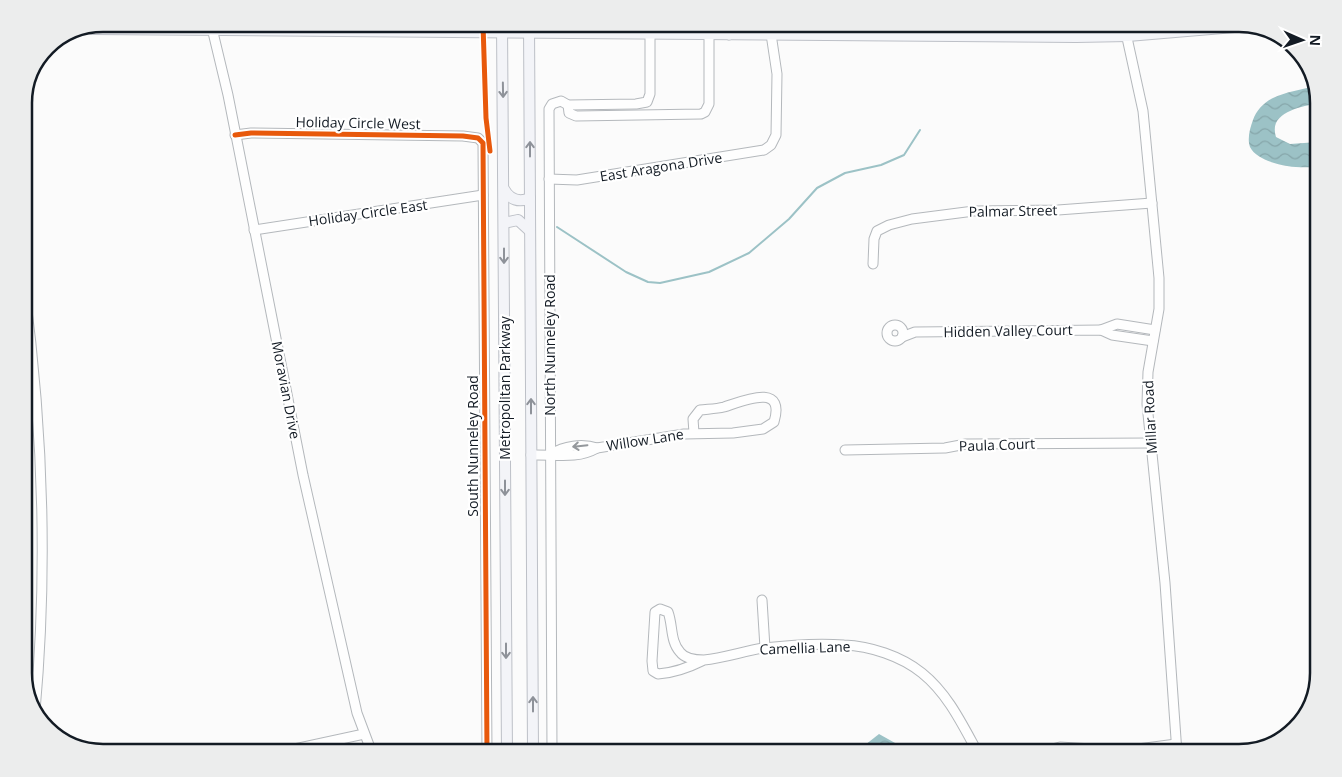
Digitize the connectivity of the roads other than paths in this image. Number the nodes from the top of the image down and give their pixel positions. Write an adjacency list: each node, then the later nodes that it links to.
1 (213, 32): 16 (street, Moravian Drive)
2 (502, 32): 19 (main road, Metropolitan Parkway, one-way to 19)
3 (529, 32): 21 (main road, Metropolitan Parkway, one-way to 3)
4 (626, 32): 10 (main road)
5 (729, 32): 13 (street)
6 (742, 32): 13 (main road)
7 (765, 32): 12 (main road)
8 (1127, 32): 14 (street, Millar Road)
9 (1175, 32): 14 (main road)
10 (650, 33): 11 (main road); 15 (street, North Nunneley Road)
11 (709, 34): 13 (main road); 15 (street)
12 (772, 34): 14 (main road); 18 (street, East Aragona Drive)
13 (728, 35)
14 (1128, 36): 22 (street, Millar Road)
15 (568, 104): 18 (street, North Nunneley Road)
16 (235, 135): 17 (street, Holiday Circle West); 24 (street, Moravian Drive)
17 (481, 140): 20 (street, South Nunneley Road)
18 (549, 179): 39 (street, North Nunneley Road)
19 (504, 189): 21 (main road); 23 (main road, Metropolitan Parkway)
20 (483, 195): 24 (street, Holiday Circle East); 48 (street, South Nunneley Road)
21 (530, 198): 25 (main road, Metropolitan Parkway)
22 (1152, 203): 26 (street, Palmar Street); 30 (street, Millar Road)
23 (504, 223): 25 (main road); 49 (main road, Metropolitan Parkway, one-way to 49)
24 (254, 230): 45 (street, Moravian Drive)
25 (530, 231): 40 (main road, Metropolitan Parkway, one-way to 25)
26 (873, 264)
27 (1134, 326): 29 (street, Hidden Valley Court); 30 (street, Hidden Valley Court); 33 (street)
28 (901, 327): 31 (street, Hidden Valley Court); 32 (street); 32 (street)
29 (1101, 330): 31 (street, Hidden Valley Court); 33 (street, Hidden Valley Court)
30 (1156, 330): 34 (street, Millar Road)
31 (914, 332): 32 (street, Hidden Valley Court)
32 (902, 337)
33 (1132, 338): 34 (street, Hidden Valley Court)
34 (1153, 342): 37 (street, Millar Road)
35 (33, 370): 44 (street)
36 (694, 433): 36 (street, Willow Lane); 39 (street, Willow Lane)
37 (1150, 443): 38 (street, Paula Court); 53 (street, Millar Road)
38 (844, 450)
39 (551, 454): 40 (street, Willow Lane); 51 (street, North Nunneley Road)
40 (531, 455): 50 (main road, Metropolitan Parkway, one-way to 40)
41 (762, 600): 42 (street)
42 (764, 648): 43 (street, Camellia Lane); 52 (street, Camellia Lane)
43 (704, 660): 43 (street, Camellia Lane)
44 (36, 696)
45 (364, 734): 46 (street); 47 (street, Moravian Drive)
46 (318, 744)
47 (368, 744)
48 (487, 744)
49 (507, 744)
50 (533, 744)
51 (552, 744)
52 (973, 744)
53 (1177, 744)

